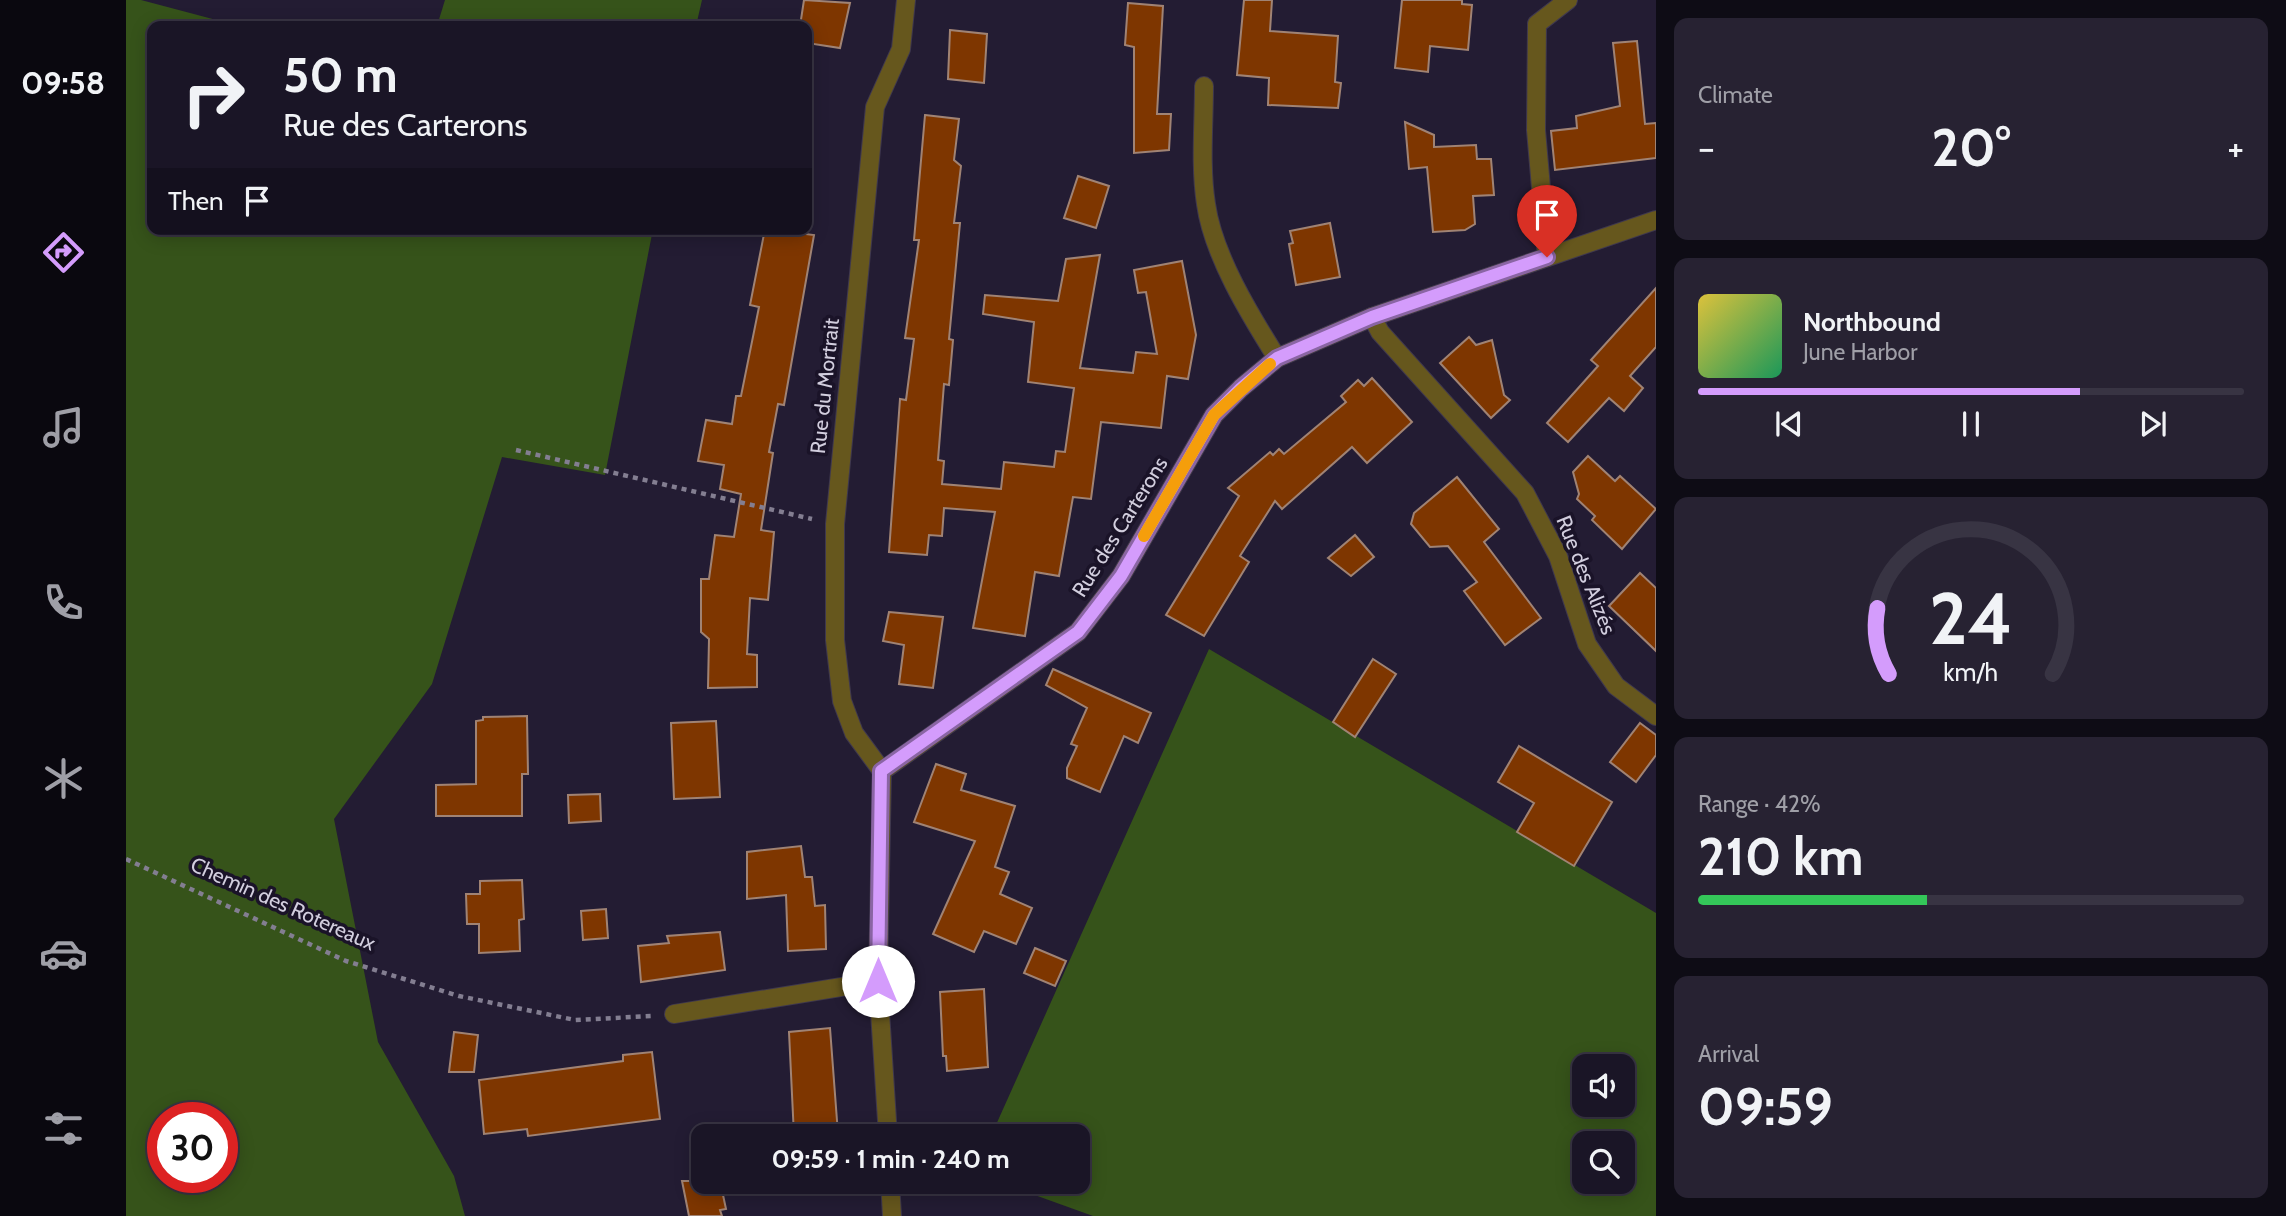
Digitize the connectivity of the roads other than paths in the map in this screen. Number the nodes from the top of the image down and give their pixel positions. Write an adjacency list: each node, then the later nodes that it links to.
1 (906, 0): 9 (street, Rue du Mortrait)
2 (1568, 0): 5 (street)
3 (1204, 86): 7 (street)
4 (1656, 220): 5 (street, Rue des Carterons)
5 (1547, 257): 6 (street, Rue des Carterons)
6 (1372, 317): 7 (street, Rue des Carterons); 8 (street, Rue des Alizés)
7 (1277, 358): 9 (street, Rue des Carterons)
8 (1656, 716)
9 (881, 771): 10 (street)
10 (878, 981): 11 (street); 12 (street)
11 (674, 1014)
12 (887, 1124)
13 (891, 1194): 14 (street)
14 (892, 1216)

